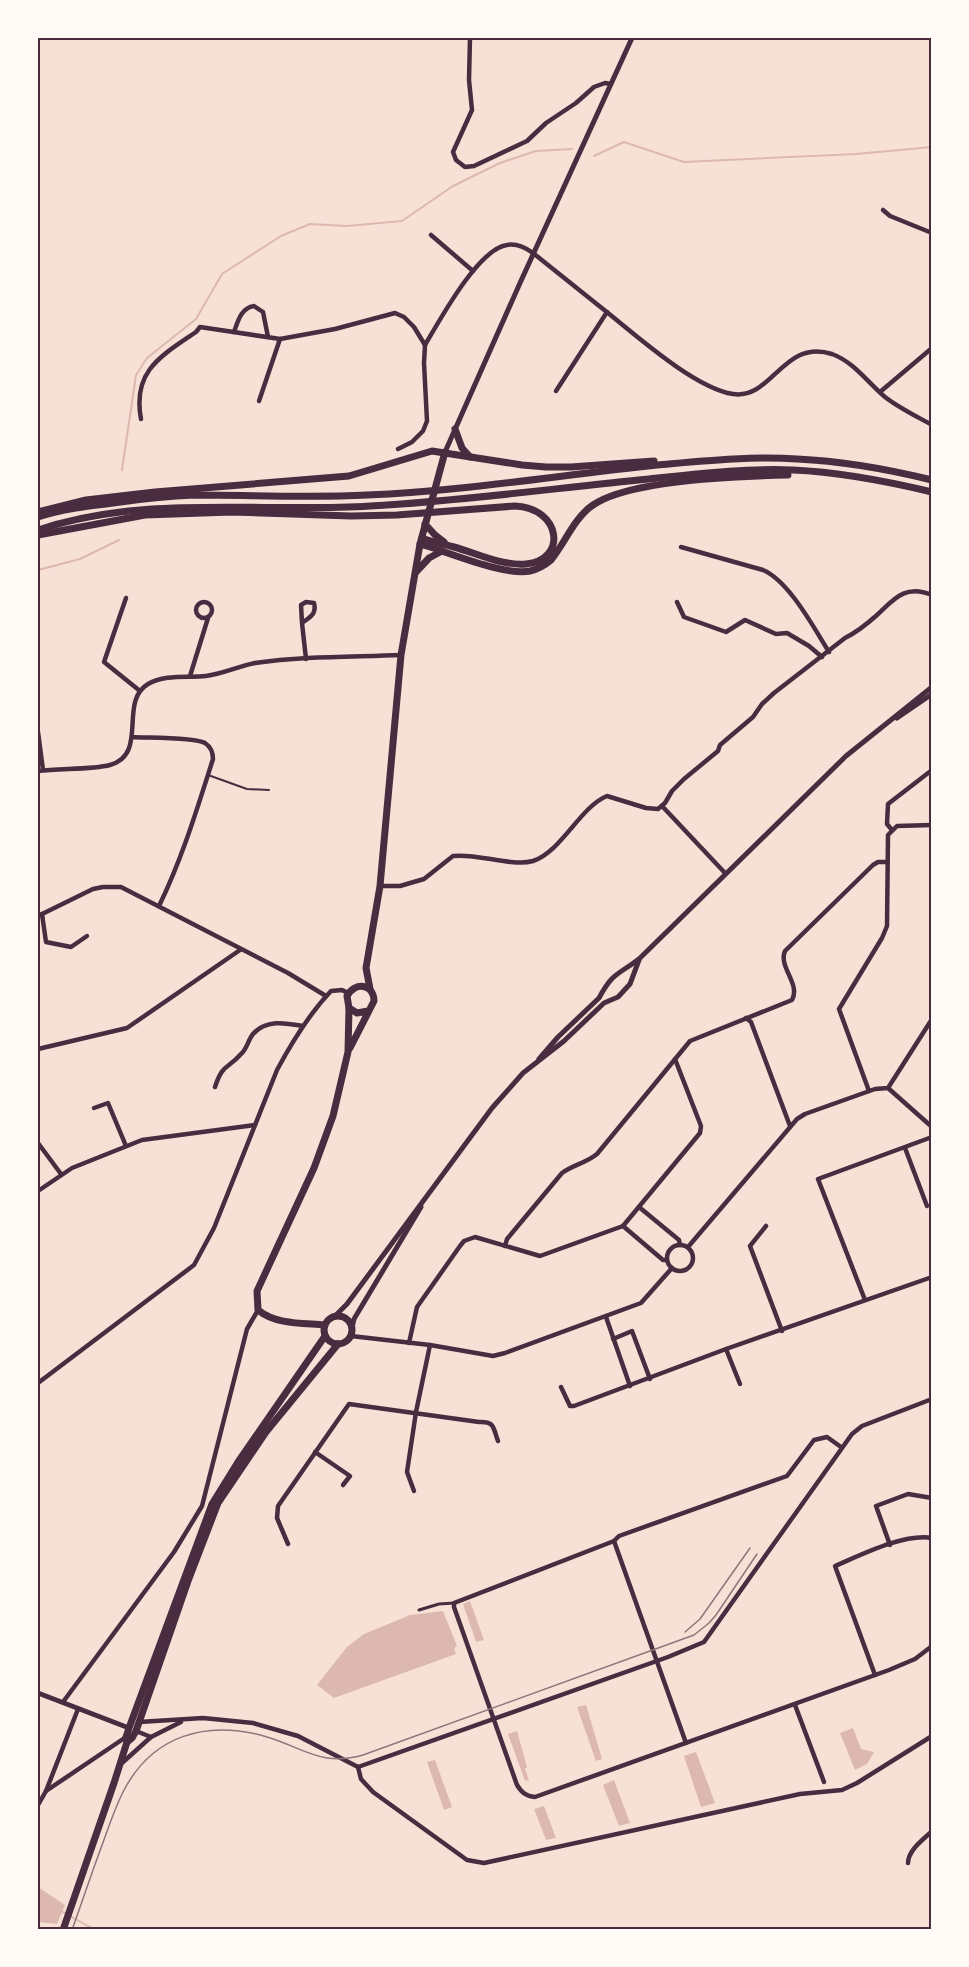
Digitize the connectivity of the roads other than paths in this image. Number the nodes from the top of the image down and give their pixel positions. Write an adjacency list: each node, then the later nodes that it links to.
1 (470, 38): 3 (street)
2 (632, 38): 3 (street)
3 (611, 84): 7 (street)
4 (883, 210): 5 (street)
5 (932, 234)
6 (431, 235): 8 (street)
7 (533, 253): 8 (street); 9 (street); 20 (street)
8 (473, 271): 13 (street)
9 (607, 312): 15 (street); 16 (street)
10 (234, 332): 11 (street); 11 (street); 18 (street)
11 (268, 337): 12 (street)
12 (280, 339): 13 (street); 17 (street)
13 (425, 345): 21 (street)
14 (932, 348): 16 (street)
15 (556, 391)
16 (880, 392): 19 (street)
17 (259, 400)
18 (141, 419)
19 (932, 425)
20 (455, 429): 22 (street); 23 (main road)
21 (398, 449)
22 (444, 455): 23 (main road); 28 (main road); 30 (main road)
23 (470, 457): 24 (main road)
24 (707, 460): 25 (main road); 29 (main road)
25 (932, 480)
26 (899, 484): 27 (main road); 31 (main road); 36 (main road)
27 (932, 492)
28 (38, 512)
29 (38, 517)
30 (426, 522): 33 (main road); 34 (main road)
31 (38, 530)
32 (38, 535): 34 (main road)
33 (421, 541): 34 (main road); 36 (main road); 37 (main road)
34 (451, 546)
35 (681, 547): 43 (street)
36 (442, 550): 37 (main road)
37 (416, 572): 44 (main road)
38 (932, 595): 43 (street)
39 (126, 598): 49 (street)
40 (676, 602): 45 (street)
41 (208, 618): 47 (street)
42 (302, 623): 42 (street); 46 (street)
43 (829, 652): 45 (street)
44 (401, 655): 46 (street); 63 (main road)
45 (822, 657): 58 (street)
46 (306, 659): 47 (street)
47 (190, 676): 49 (street)
48 (932, 687): 51 (street)
49 (140, 691): 53 (street)
50 (932, 694): 51 (street)
51 (885, 725): 62 (street)
52 (38, 732): 55 (street)
53 (132, 738): 55 (street); 56 (street)
54 (932, 770): 60 (street)
55 (40, 771)
56 (208, 775): 57 (lane); 64 (street)
57 (269, 790)
58 (662, 806): 62 (street); 63 (street)
59 (932, 825): 60 (street)
60 (892, 830): 61 (street)
61 (887, 862): 80 (street); 89 (street)
62 (725, 873): 68 (street)
63 (380, 886): 69 (main road)
64 (159, 906): 65 (street); 67 (street)
65 (40, 915): 66 (street)
66 (87, 936)
67 (240, 950): 76 (street); 83 (street)
68 (639, 959): 70 (street); 71 (street)
69 (366, 968): 72 (main road); 73 (main road)
70 (624, 970): 71 (street); 75 (street)
71 (632, 977): 77 (street)
72 (355, 986): 73 (main road); 74 (main road)
73 (370, 989): 79 (main road)
74 (348, 993): 76 (street); 78 (main road)
75 (602, 993): 77 (street); 85 (street)
76 (326, 996): 82 (street)
77 (609, 1000): 85 (street)
78 (349, 1008): 79 (main road); 84 (main road)
79 (368, 1011): 84 (main road)
80 (746, 1018): 86 (street); 92 (street)
81 (932, 1019): 88 (street)
82 (303, 1026): 87 (street); 91 (street)
83 (38, 1048)
84 (348, 1052): 112 (main road)
85 (539, 1059): 100 (street)
86 (675, 1059): 102 (street); 106 (street)
87 (215, 1087)
88 (888, 1088): 89 (street); 93 (street)
89 (869, 1091): 92 (street)
90 (94, 1108): 96 (street)
91 (255, 1125): 96 (street); 126 (street)
92 (790, 1126): 107 (street)
93 (932, 1127)
94 (932, 1137): 97 (street)
95 (38, 1143): 98 (street)
96 (126, 1146): 98 (street)
97 (906, 1148): 101 (street); 111 (street)
98 (61, 1174): 99 (street)
99 (38, 1191)
100 (425, 1200): 113 (street); 116 (street)
101 (927, 1206)
102 (639, 1207): 103 (street); 105 (street)
103 (622, 1226): 106 (street); 108 (street)
104 (766, 1226): 117 (street)
105 (680, 1245): 107 (street); 108 (street)
106 (505, 1246): 121 (street)
107 (688, 1247): 109 (street)
108 (667, 1260): 109 (street)
109 (672, 1268): 114 (street)
110 (932, 1277): 111 (street)
111 (865, 1300): 117 (street)
112 (258, 1310): 115 (main road); 148 (street)
113 (334, 1317): 115 (main road); 116 (main road)
114 (606, 1317): 120 (street); 123 (street)
115 (325, 1325): 118 (main road)
116 (352, 1328): 119 (main road)
117 (782, 1331): 124 (street)
118 (326, 1336): 122 (main road); 154 (main road)
119 (351, 1336): 121 (street); 122 (main road)
120 (614, 1339): 125 (street); 128 (street)
121 (409, 1343): 123 (street)
122 (338, 1344): 153 (main road)
123 (430, 1345): 131 (street)
124 (726, 1349): 125 (street); 127 (street)
125 (650, 1379): 128 (street)
126 (38, 1383)
127 (740, 1384)
128 (630, 1386): 129 (street)
129 (561, 1387)
130 (932, 1399): 133 (street)
131 (416, 1413): 132 (street); 134 (street); 136 (street)
132 (498, 1441)
133 (841, 1447): 139 (street); 145 (street)
134 (315, 1452): 135 (street); 140 (street)
135 (344, 1485)
136 (414, 1491)
137 (932, 1498): 141 (street)
138 (932, 1538): 141 (street)
139 (614, 1541): 142 (street); 145 (street)
140 (288, 1544)
141 (890, 1545): 146 (street)
142 (454, 1603): 143 (street); 151 (street)
143 (419, 1610)
144 (932, 1646): 146 (street)
145 (657, 1661): 151 (street); 158 (street)
146 (875, 1675): 149 (street)
147 (38, 1693): 148 (street)
148 (63, 1702): 150 (street)
149 (795, 1705): 158 (street); 161 (street)
150 (78, 1708): 154 (street); 162 (street)
151 (494, 1719): 158 (street); 160 (street)
152 (186, 1720): 153 (street); 156 (street); 160 (street)
153 (139, 1722): 154 (main road)
154 (132, 1729): 156 (street); 157 (main road)
155 (932, 1736): 160 (street)
156 (151, 1737): 159 (street)
157 (126, 1739): 159 (main road); 162 (street)
158 (686, 1743)
159 (119, 1766): 166 (main road)
160 (358, 1767)
161 (824, 1782)
162 (46, 1791): 163 (street)
163 (38, 1805)
164 (932, 1831): 165 (street)
165 (908, 1863)
166 (63, 1929)

